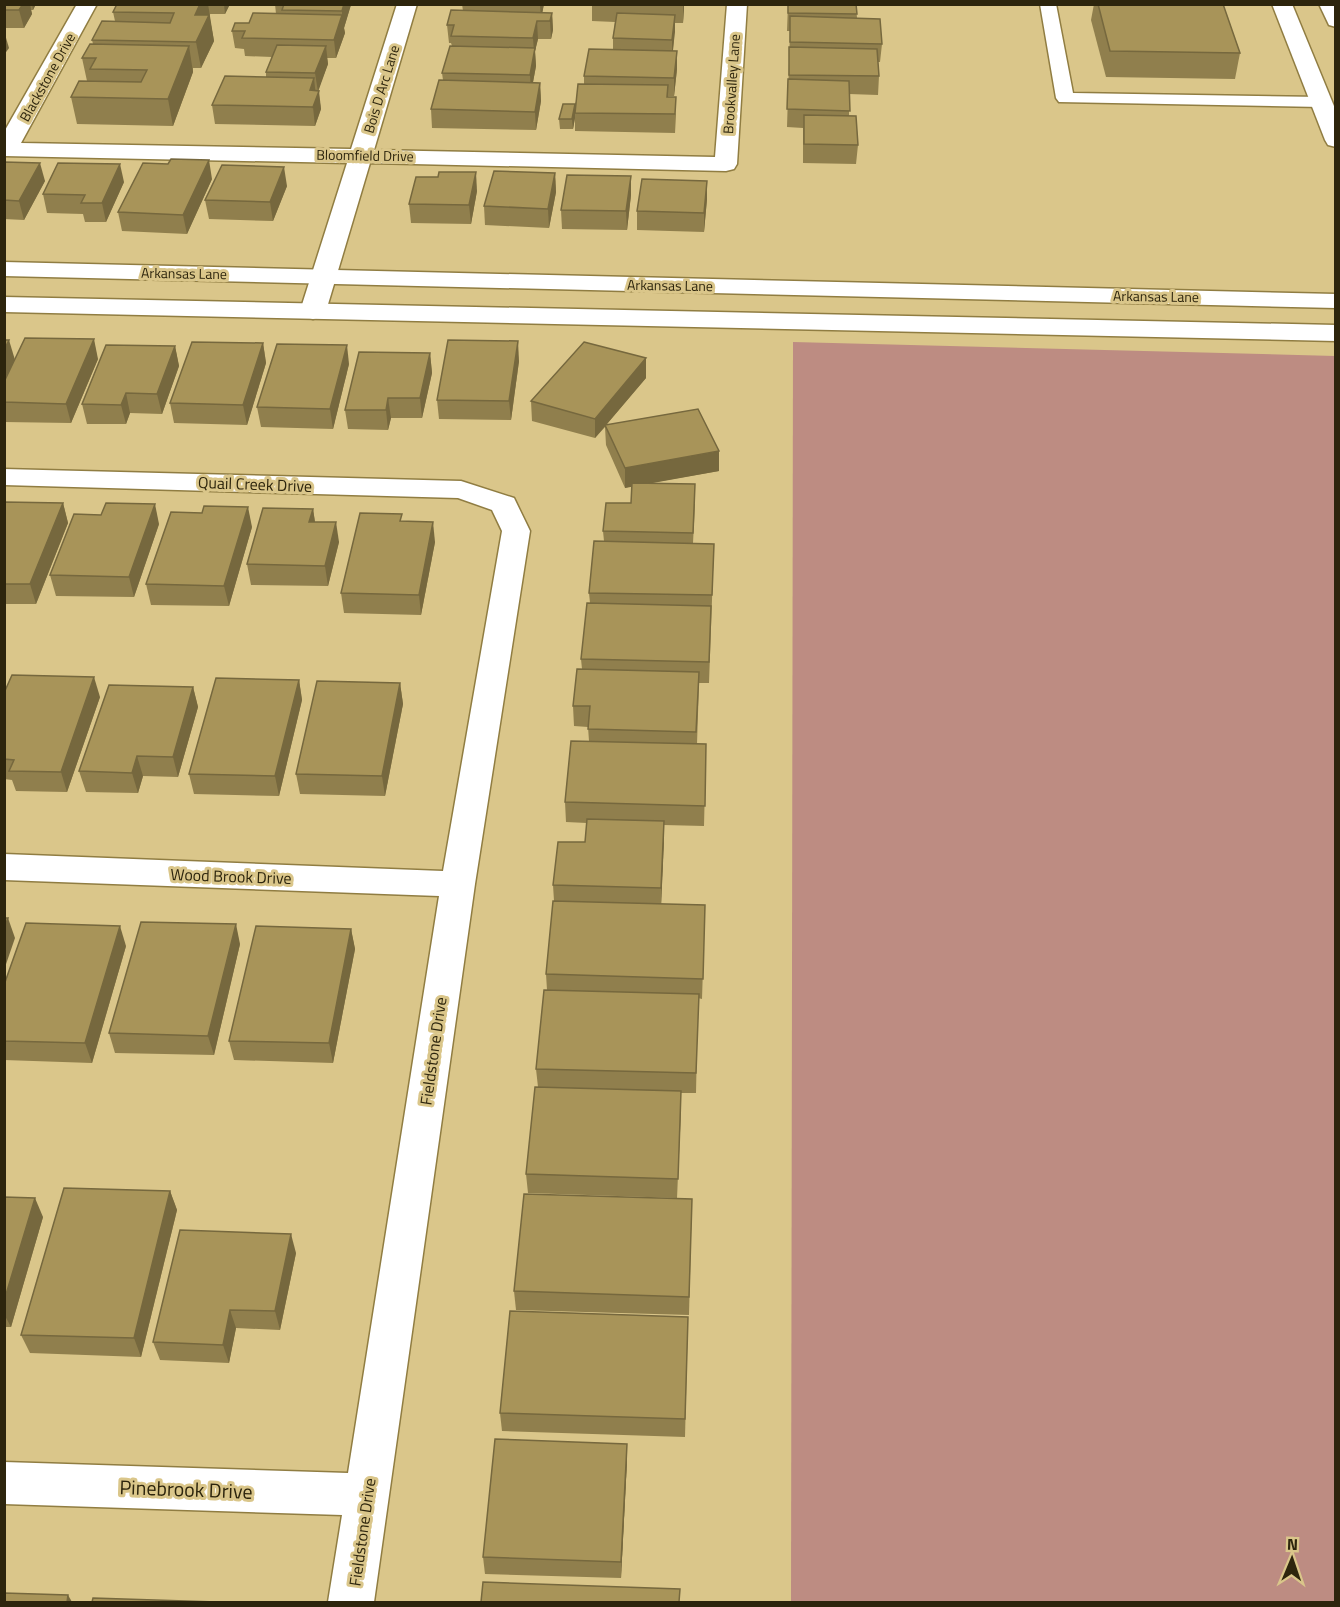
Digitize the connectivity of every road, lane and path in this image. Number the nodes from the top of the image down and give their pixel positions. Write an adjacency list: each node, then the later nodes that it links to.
1 (87, 4): 10 (street, Blackstone Drive)
2 (407, 4): 11 (street, Bois D Arc Lane)
3 (737, 4): 12 (street, Brookvalley Lane)
4 (1048, 4): 8 (lane)
5 (1282, 4): 8 (street)
6 (1329, 4): 7 (street)
7 (1335, 21)
8 (1321, 102): 9 (street)
9 (1335, 140)
10 (5, 149): 11 (street, Bloomfield Drive)
11 (361, 155): 12 (street, Bloomfield Drive); 14 (street, Bois D Arc Lane)
12 (726, 164)
13 (4, 269): 14 (street, Arkansas Lane)
14 (324, 276): 15 (street, Arkansas Lane); 17 (street, Bois D Arc Lane)
15 (1335, 300)
16 (4, 304): 17 (street)
17 (313, 311): 18 (street)
18 (1335, 333)
19 (4, 477): 20 (street, Quail Creek Drive)
20 (504, 504): 22 (street, Fieldstone Drive)
21 (4, 867): 22 (street, Wood Brook Drive)
22 (458, 885): 24 (street, Fieldstone Drive)
23 (4, 1483): 24 (street, Pinebrook Drive)
24 (367, 1495): 25 (street, Fieldstone Drive)
25 (351, 1602)

